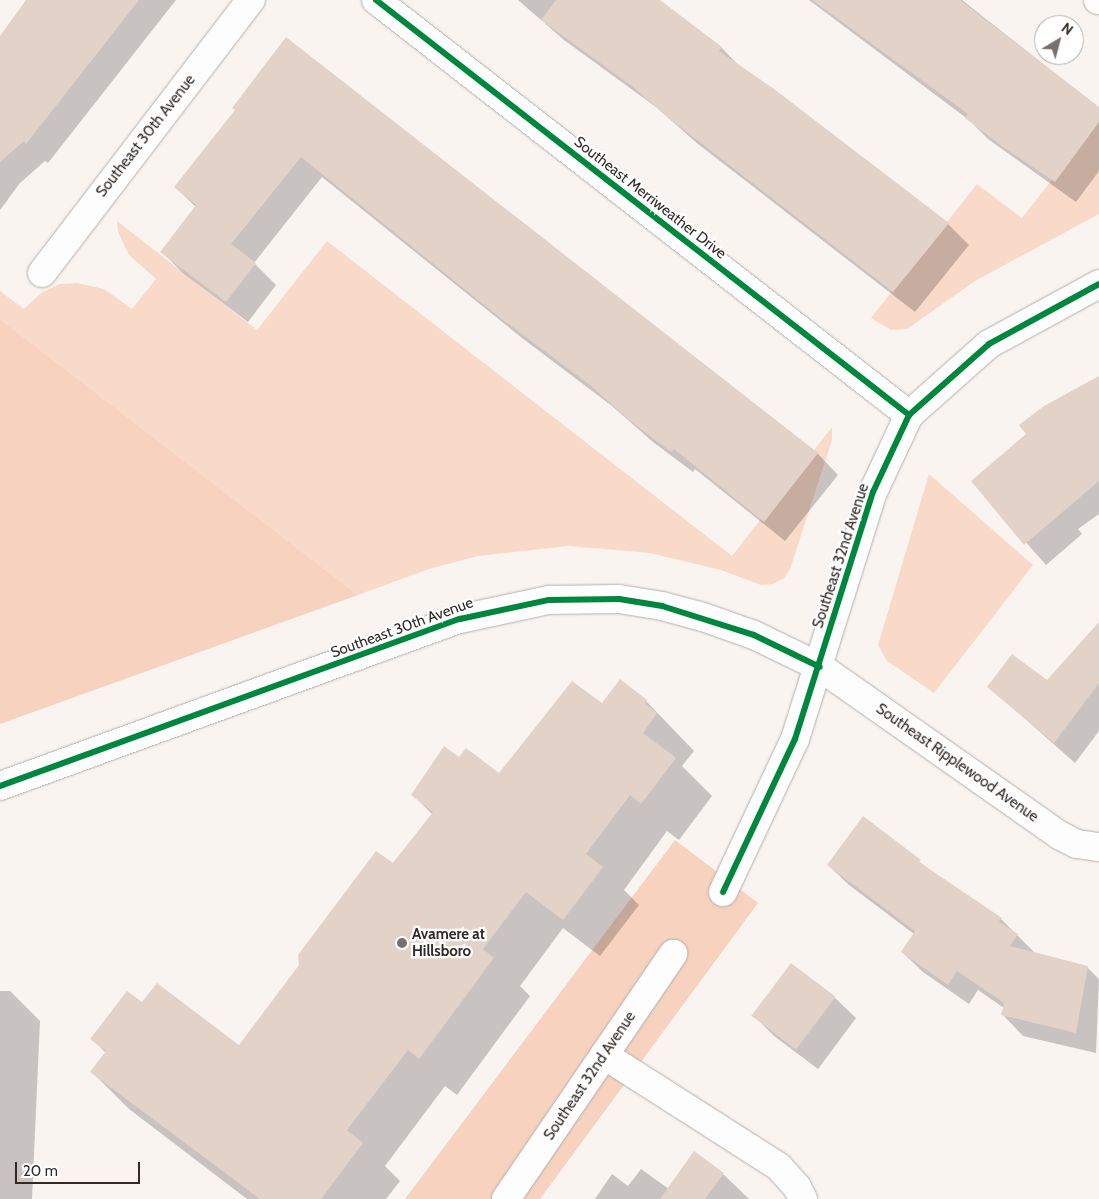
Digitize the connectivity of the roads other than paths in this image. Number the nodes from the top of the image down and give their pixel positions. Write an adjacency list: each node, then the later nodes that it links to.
1 (251, 0): 3 (street, Southeast 30th Avenue)
2 (376, 0): 5 (street, Southeast Merriweather Drive)
3 (42, 273)
4 (1099, 284): 5 (street, Southeast 32nd Avenue)
5 (909, 415): 6 (street, Southeast 32nd Avenue)
6 (820, 667): 7 (street, Southeast 30th Avenue); 8 (street, Southeast Ripplewood Avenue); 9 (street, Southeast 32nd Avenue)
7 (0, 786)
8 (1099, 847)
9 (723, 892)
10 (673, 954): 11 (street, Southeast 32nd Avenue)
11 (604, 1055): 12 (street, Southeast 32nd Avenue); 13 (street)
12 (506, 1199)
13 (803, 1199)

